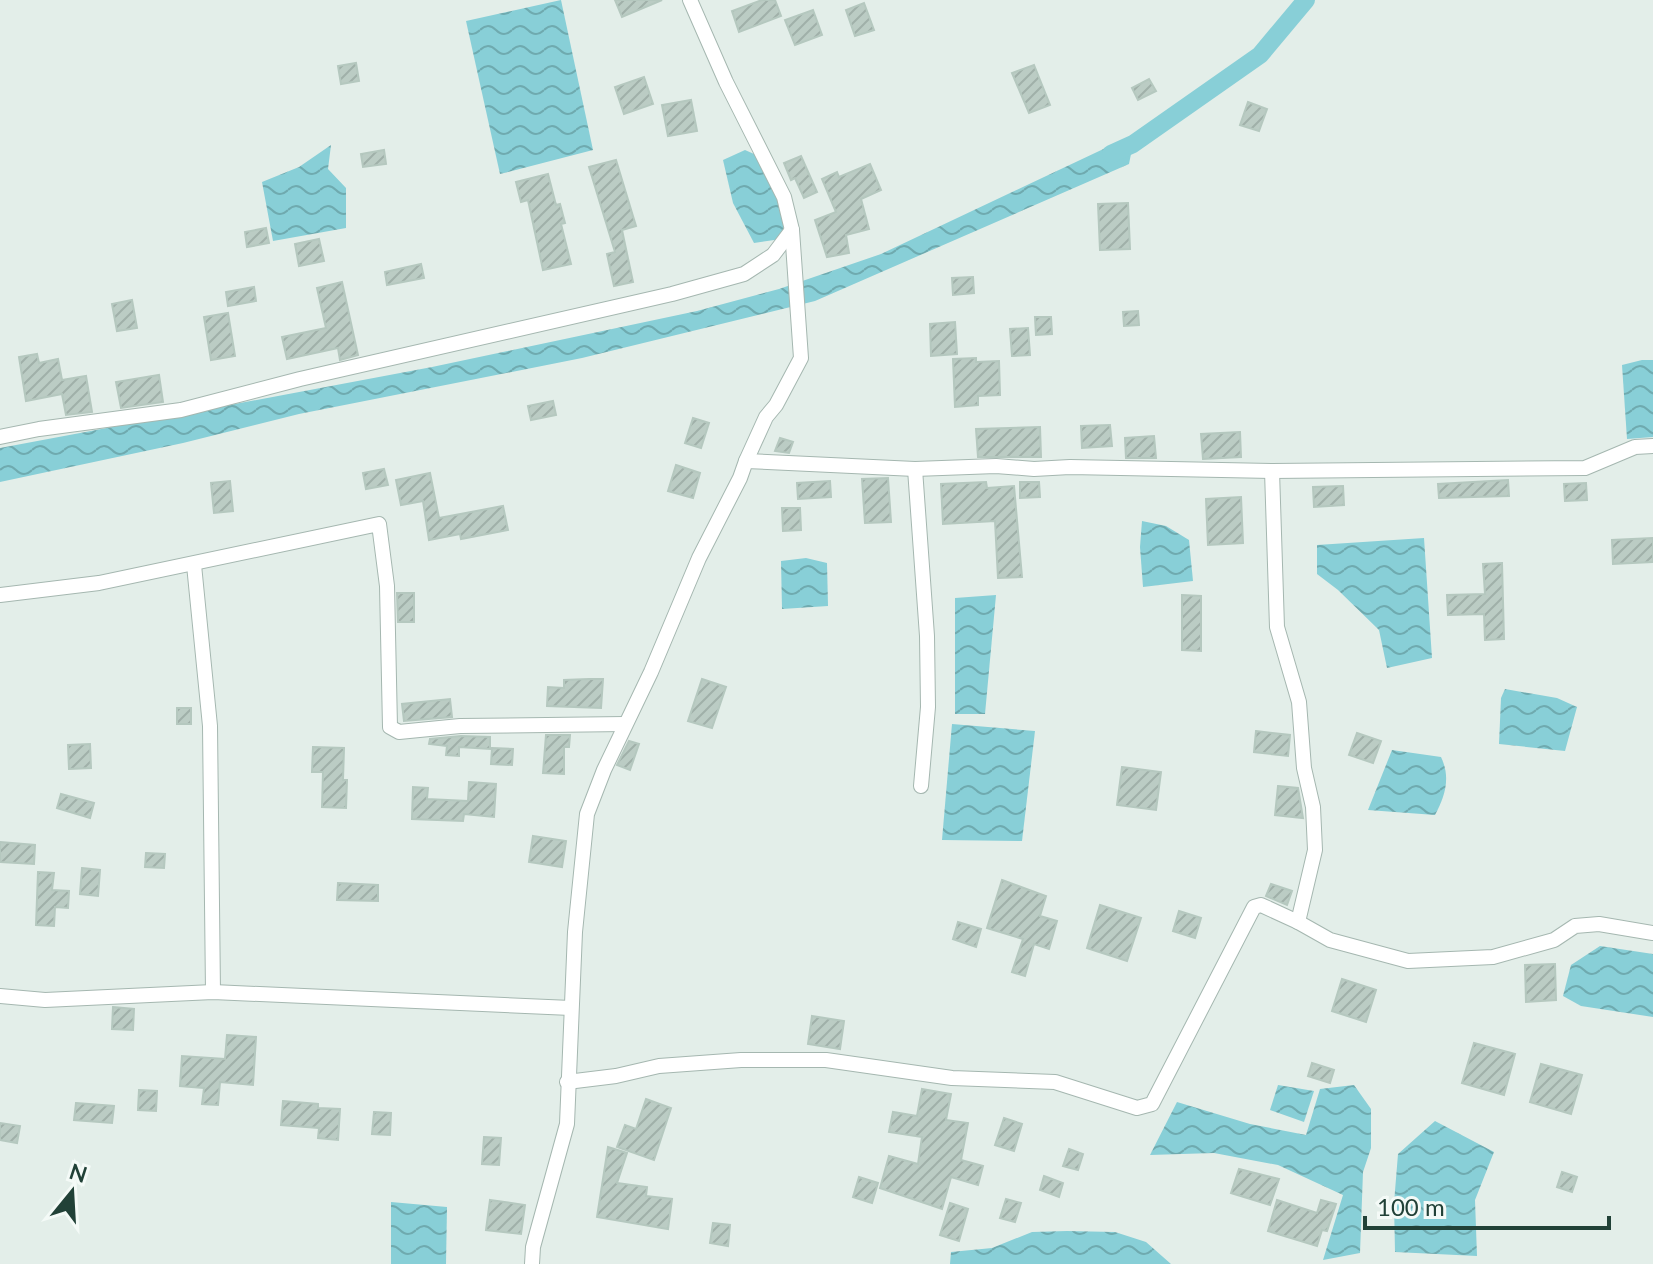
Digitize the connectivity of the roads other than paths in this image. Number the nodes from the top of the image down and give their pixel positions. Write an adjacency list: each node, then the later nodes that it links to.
1 (690, 0): 2 (street)
2 (792, 230): 3 (street); 5 (street)
3 (0, 437)
4 (1653, 446): 7 (street)
5 (746, 461): 6 (street); 10 (street)
6 (915, 469): 7 (street); 11 (street)
7 (1272, 471): 12 (street)
8 (194, 565): 9 (street); 10 (street); 14 (street)
9 (0, 595)
10 (625, 724): 16 (street)
11 (921, 786)
12 (1298, 922): 13 (street); 17 (street)
13 (1653, 933)
14 (213, 992): 15 (street); 16 (street)
15 (0, 996)
16 (571, 1008): 17 (street)
17 (567, 1082): 18 (street)
18 (532, 1264)

